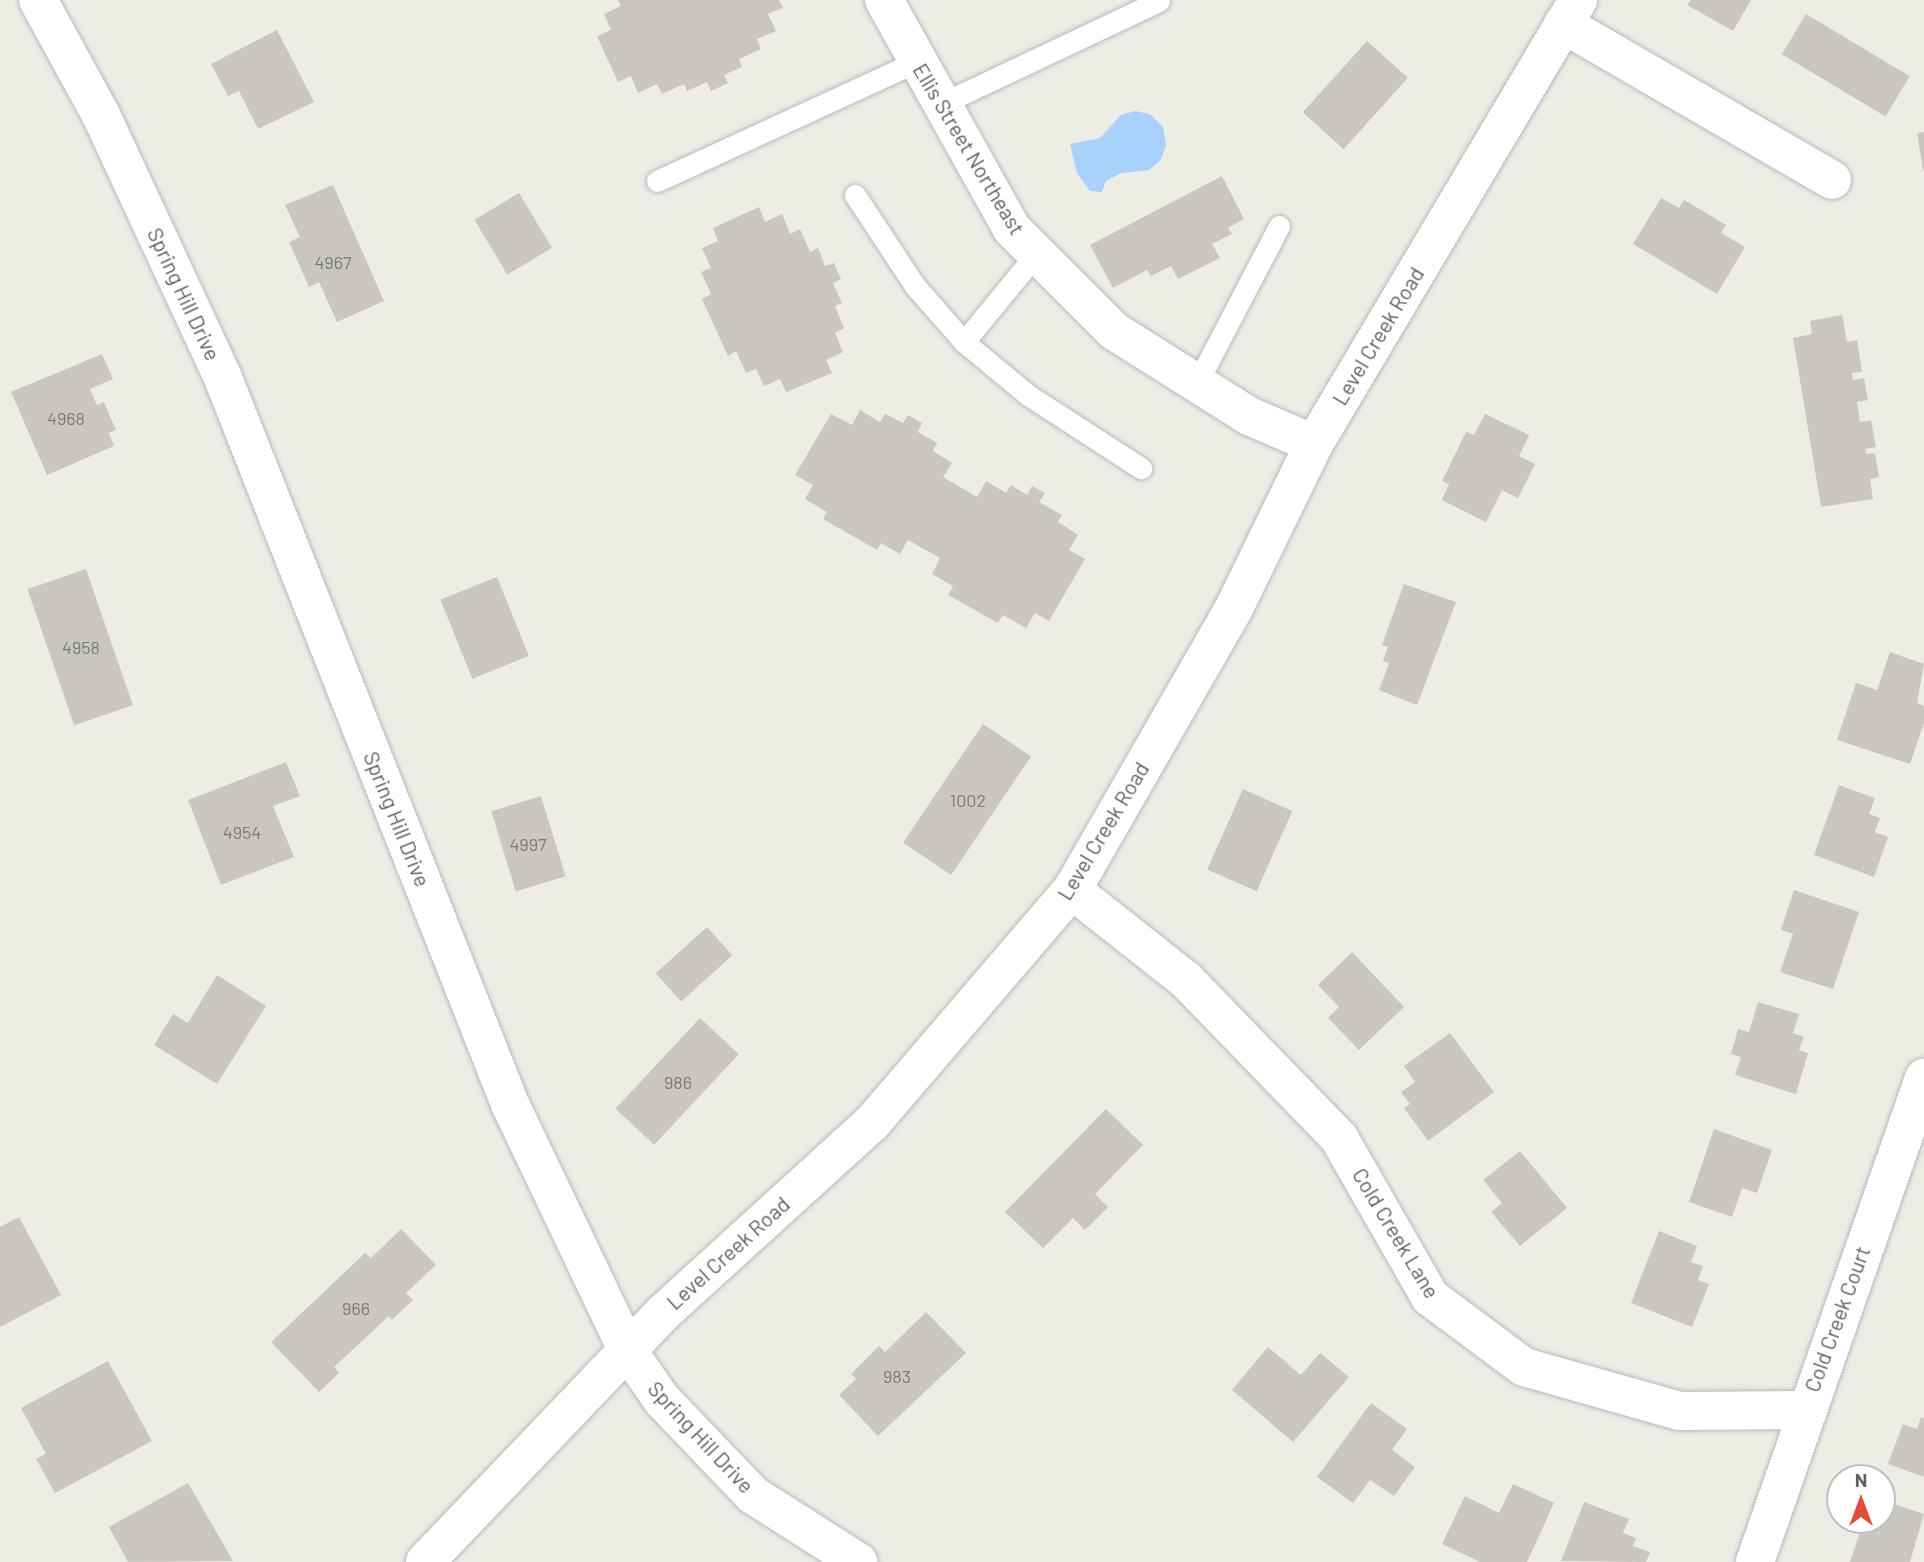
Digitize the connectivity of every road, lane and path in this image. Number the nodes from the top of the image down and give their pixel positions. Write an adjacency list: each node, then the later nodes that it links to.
1 (38, 0): 18 (street, Spring Hill Drive)
2 (884, 0): 5 (street, Ellis Street Northeast)
3 (1159, 1): 6 (lane)
4 (1571, 12): 7 (street); 14 (street, Level Creek Road)
5 (916, 62): 6 (street, Ellis Street Northeast); 8 (lane)
6 (941, 104): 11 (street, Ellis Street Northeast)
7 (1832, 180)
8 (657, 181)
9 (855, 195): 12 (lane)
10 (1279, 226): 13 (lane)
11 (1036, 254): 12 (lane); 13 (street, Ellis Street Northeast)
12 (964, 342): 15 (lane)
13 (1197, 383): 14 (street, Ellis Street Northeast)
14 (1314, 444): 16 (street, Level Creek Road)
15 (1141, 467)
16 (1072, 890): 18 (street, Level Creek Road); 19 (street, Cold Creek Lane)
17 (1924, 1078): 19 (street, Cold Creek Court)
18 (628, 1351): 20 (street, Level Creek Road); 21 (street, Spring Hill Drive)
19 (1805, 1410): 22 (street, Cold Creek Court)
20 (425, 1562)
21 (858, 1562)
22 (1755, 1562)

